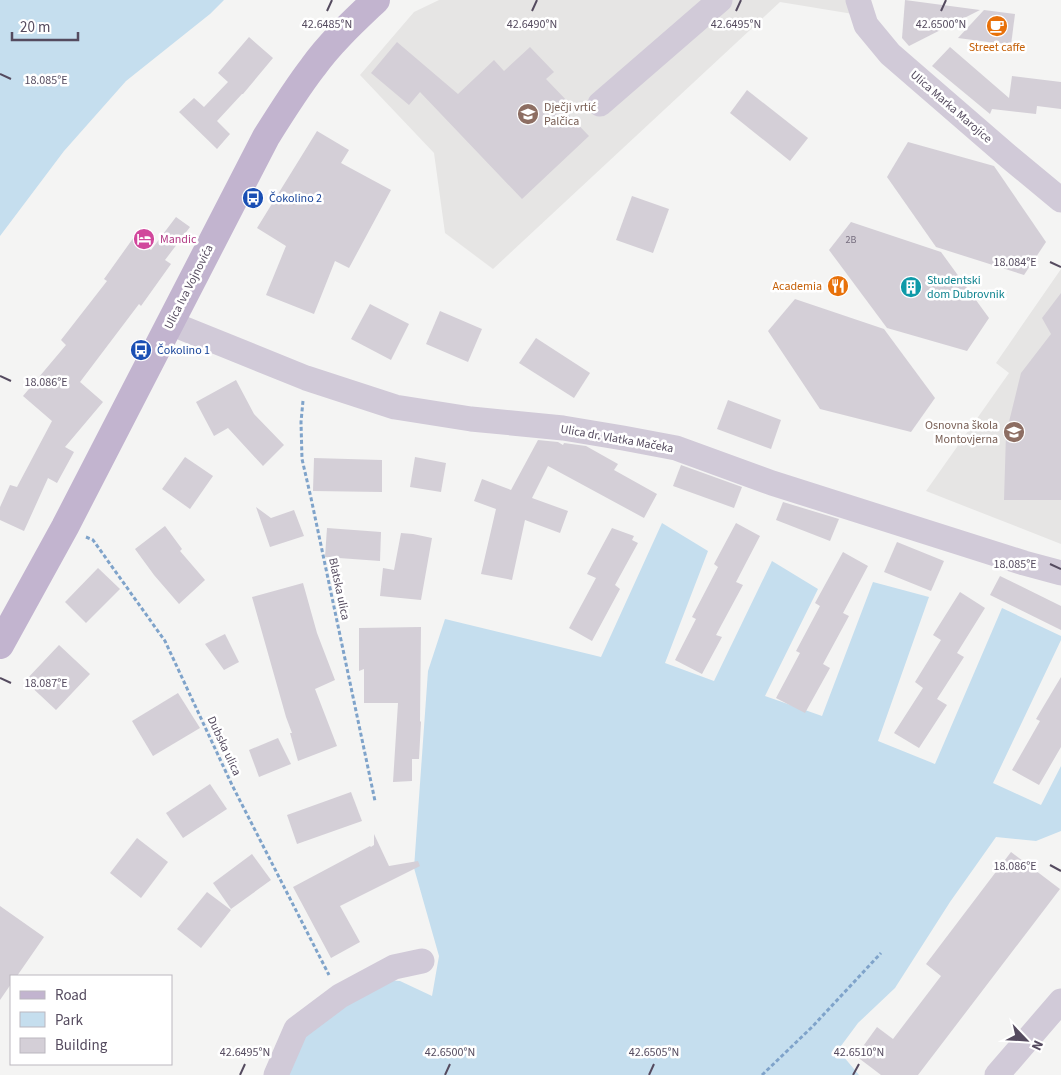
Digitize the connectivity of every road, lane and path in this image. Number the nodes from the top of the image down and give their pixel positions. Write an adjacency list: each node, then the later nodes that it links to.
1 (376, 0): 6 (main road, Ulica Iva Vojnovića)
2 (720, 0): 4 (street)
3 (858, 0): 5 (street, Ulica Marka Marojice)
4 (600, 104)
5 (1061, 200)
6 (170, 324): 7 (street, Ulica dr. Vlatka Mačeka); 8 (main road, Ulica Iva Vojnovića)
7 (306, 378): 9 (street, Ulica dr. Vlatka Mačeka); 11 (path, Blatska ulica)
8 (65, 528): 10 (main road, Ulica Iva Vojnovića); 14 (path, Dubska ulica)
9 (1061, 573)
10 (0, 645)
11 (376, 801)
12 (881, 953): 17 (path)
13 (422, 961): 14 (street)
14 (340, 996): 16 (street)
15 (1061, 1001): 18 (street)
16 (276, 1075)
17 (762, 1075)
18 (998, 1075)

